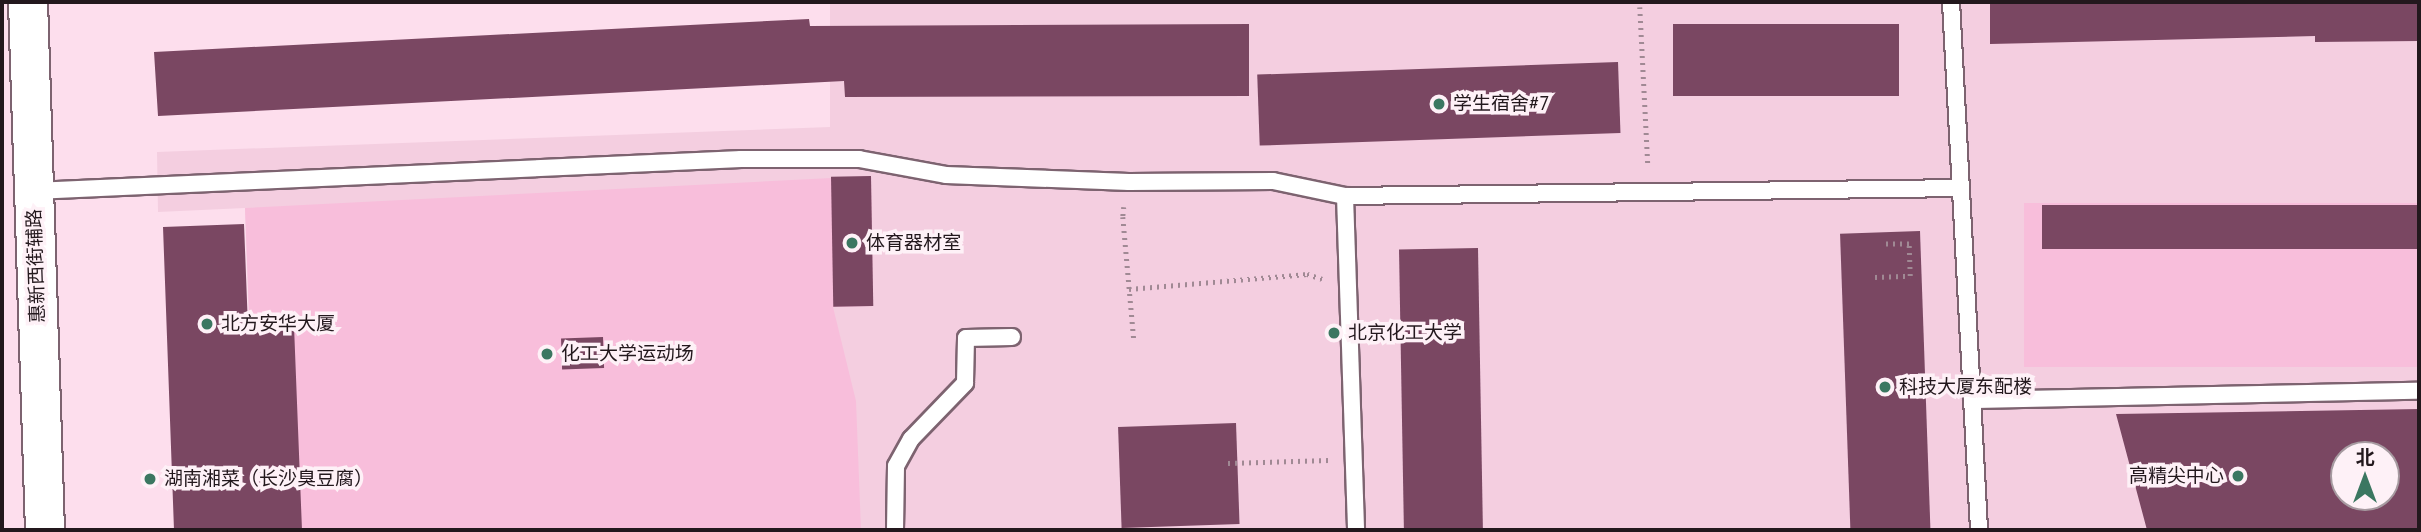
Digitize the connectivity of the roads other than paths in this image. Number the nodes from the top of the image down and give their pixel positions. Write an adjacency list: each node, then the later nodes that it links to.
1 (28, 2): 4 (street, 惠新西街辅路)
2 (1951, 2): 3 (lane)
3 (1961, 187): 5 (lane); 8 (lane)
4 (34, 191): 5 (lane); 9 (street, 惠新西街辅路)
5 (1345, 196): 11 (lane)
6 (1012, 337): 10 (lane)
7 (2419, 391): 8 (lane)
8 (1972, 400): 12 (lane)
9 (45, 530)
10 (895, 530)
11 (1356, 530)
12 (1979, 530)

